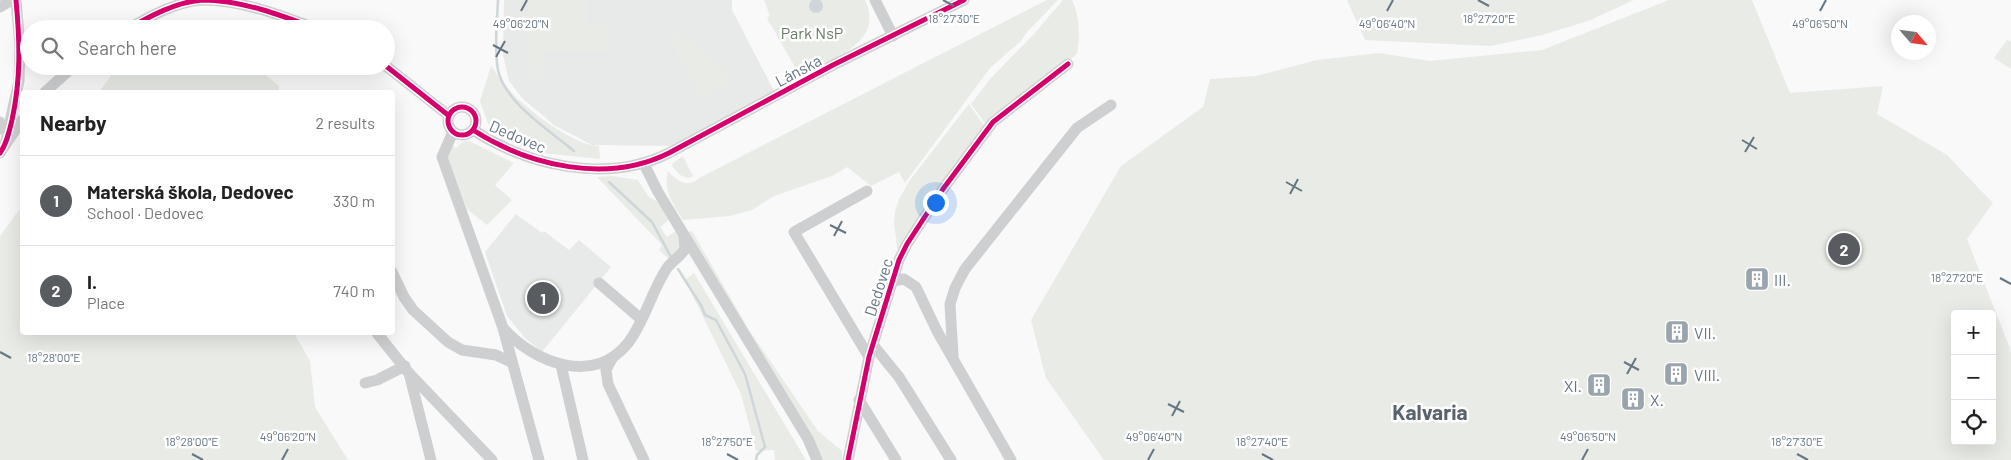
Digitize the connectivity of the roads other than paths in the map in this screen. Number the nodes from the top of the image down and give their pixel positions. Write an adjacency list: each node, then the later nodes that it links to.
1 (14, 0): 4 (street); 7 (street)
2 (875, 0): 8 (street)
3 (964, 0): 8 (street, Lánska)
4 (0, 7)
5 (146, 20): 6 (street)
6 (291, 20)
7 (18, 28): 17 (street)
8 (893, 36): 21 (street, Lánska)
9 (1068, 64): 24 (street, Dedovec)
10 (395, 73): 14 (street)
11 (64, 75): 12 (street)
12 (47, 90)
13 (1111, 105): 34 (street)
14 (448, 115): 18 (street, Dedovec); 19 (street)
15 (0, 122): 17 (street)
16 (20, 123): 20 (street)
17 (9, 130): 20 (street)
18 (473, 130): 19 (street, Dedovec); 21 (street, Dedovec)
19 (453, 132): 30 (street)
20 (2, 149)
21 (644, 164): 23 (street)
22 (867, 191): 32 (street)
23 (684, 233): 29 (street); 49 (street)
24 (907, 244): 26 (street, Dedovec); 28 (street)
25 (395, 278): 35 (street)
26 (893, 280): 28 (street, Dedovec); 32 (street, Dedovec)
27 (599, 283): 29 (street)
28 (916, 287): 34 (street)
29 (641, 319): 33 (street)
30 (503, 328): 35 (street); 36 (street)
31 (378, 335): 38 (street)
32 (871, 351): 42 (street, Dedovec); 52 (street)
33 (614, 356): 37 (street); 40 (street)
34 (953, 356): 53 (street)
35 (512, 362): 46 (street)
36 (561, 365): 37 (street); 47 (street)
37 (578, 367): 40 (street)
38 (406, 369): 39 (street); 41 (street); 43 (street)
39 (365, 383)
40 (608, 384): 48 (street)
41 (434, 400): 43 (street); 45 (street)
42 (859, 400): 50 (street, Dedovec); 51 (street)
43 (417, 407): 44 (street)
44 (431, 460)
45 (492, 460)
46 (539, 460)
47 (583, 460)
48 (644, 460)
49 (817, 460)
50 (848, 460)
51 (896, 460)
52 (951, 460)
53 (1011, 460)

